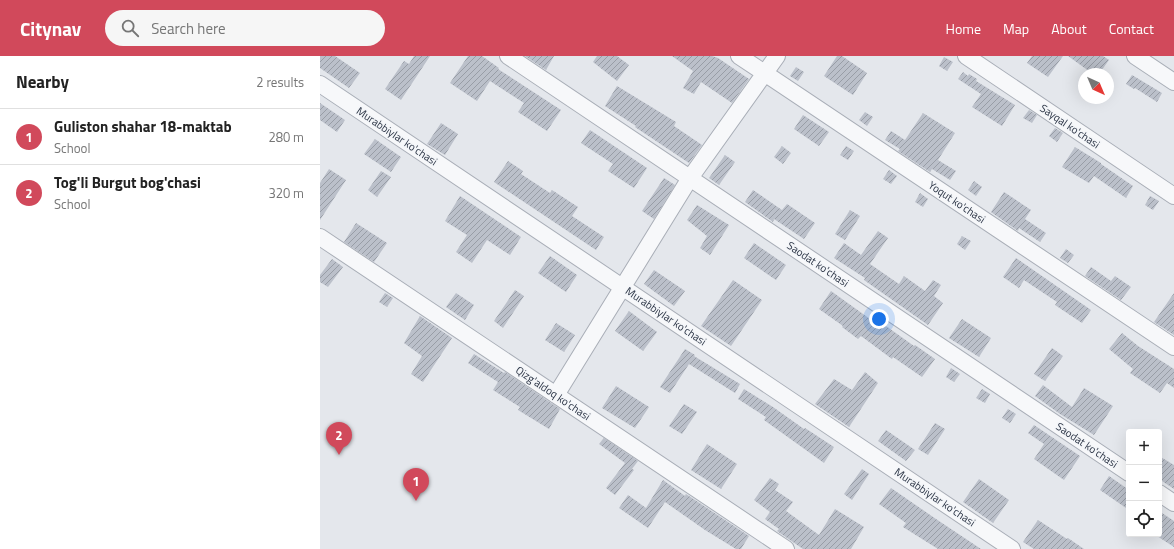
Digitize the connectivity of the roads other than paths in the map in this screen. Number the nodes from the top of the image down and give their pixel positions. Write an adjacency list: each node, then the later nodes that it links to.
1 (508, 56): 9 (street, Saodat ko'chasi)
2 (740, 56): 6 (street, Yoqut ko'chasi)
3 (777, 56): 6 (street)
4 (966, 56): 10 (street, Sayqal ko'chasi)
5 (1135, 56): 7 (street)
6 (765, 73): 9 (street); 13 (street, Yoqut ko'chasi)
7 (1174, 82)
8 (320, 84): 12 (street, Murabbiylar ko'chasi)
9 (690, 178): 12 (street); 15 (street, Saodat ko'chasi)
10 (1174, 196)
11 (320, 237): 14 (street, Qizg'aldoq ko'chasi)
12 (622, 287): 14 (street); 19 (street, Murabbiylar ko'chasi)
13 (1174, 347)
14 (556, 395): 18 (street, Qizg'aldoq ko'chasi)
15 (1126, 471)
16 (1162, 495): 17 (street)
17 (1174, 503)
18 (786, 549)
19 (1012, 549)

